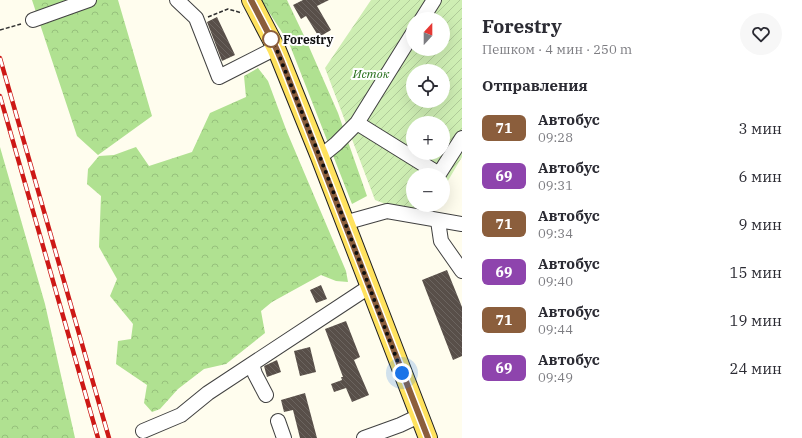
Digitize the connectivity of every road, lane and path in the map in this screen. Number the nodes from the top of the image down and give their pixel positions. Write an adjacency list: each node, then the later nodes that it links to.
1 (89, 0): 7 (lane)
2 (177, 0): 6 (lane)
3 (434, 0): 5 (lane)
4 (248, 6): 6 (path); 10 (main road)
5 (426, 12)
6 (196, 18): 10 (lane)
7 (33, 20): 8 (path)
8 (0, 30)
9 (406, 44): 11 (lane)
10 (276, 48): 13 (main road)
11 (357, 123): 12 (lane); 13 (lane)
12 (462, 138)
13 (320, 157): 15 (main road)
14 (438, 220): 15 (lane); 16 (lane); 17 (lane)
15 (344, 222): 18 (main road)
16 (462, 224)
17 (462, 270)
18 (369, 287): 19 (lane); 21 (main road)
19 (252, 364): 20 (lane); 23 (lane)
20 (266, 395)
21 (419, 416): 25 (lane); 26 (main road)
22 (278, 422): 24 (lane)
23 (143, 431)
24 (284, 438)
25 (364, 438)
26 (428, 438)

